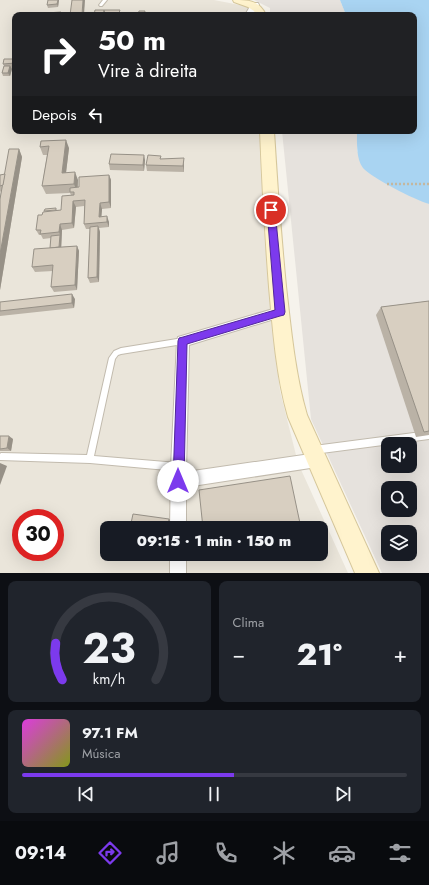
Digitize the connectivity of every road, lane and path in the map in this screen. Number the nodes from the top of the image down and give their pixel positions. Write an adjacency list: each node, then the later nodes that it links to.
1 (105, 0): 3 (lane)
2 (238, 0): 4 (street)
3 (101, 5)
4 (255, 5): 5 (street); 6 (street)
5 (251, 12)
6 (260, 12)
7 (267, 134): 10 (street)
8 (387, 184): 9 (path)
9 (429, 184)
10 (280, 312): 11 (street); 13 (street)
11 (183, 341): 15 (lane); 16 (street)
12 (429, 435): 13 (lane)
13 (315, 455): 16 (street); 20 (street)
14 (1, 457): 15 (lane)
15 (90, 459): 16 (lane)
16 (178, 474): 17 (street)
17 (178, 521)
18 (178, 561): 19 (street)
19 (178, 573)
20 (367, 573)

